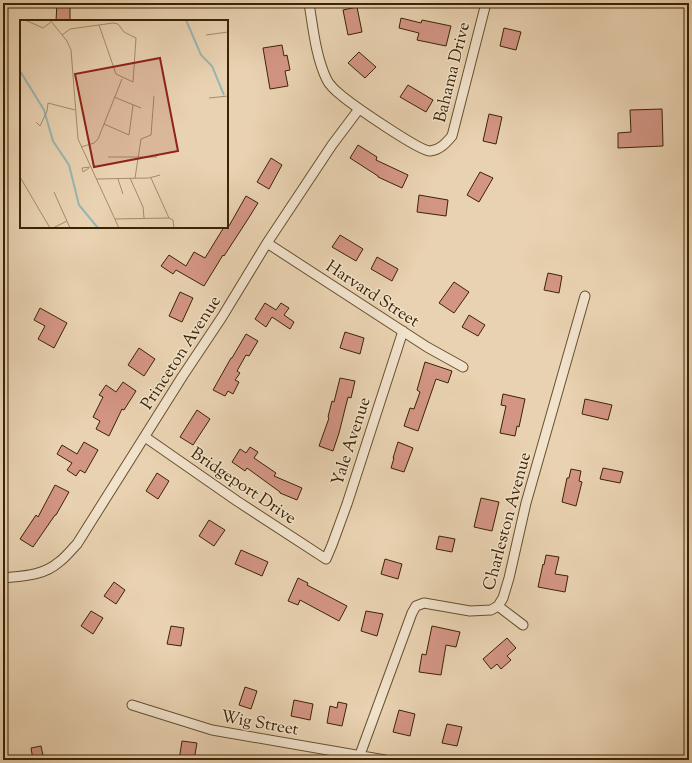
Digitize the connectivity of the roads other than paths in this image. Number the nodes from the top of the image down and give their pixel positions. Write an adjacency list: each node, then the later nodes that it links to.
1 (309, 3): 3 (street)
2 (486, 3): 3 (street, Bahama Drive)
3 (359, 109): 4 (street, Princeton Avenue)
4 (267, 243): 6 (street, Harvard Street); 8 (street, Princeton Avenue)
5 (586, 296): 11 (street, Charleston Avenue)
6 (402, 331): 7 (street, Harvard Street); 9 (street, Yale Avenue)
7 (463, 367)
8 (144, 437): 9 (street, Bridgeport Drive); 10 (street, Princeton Avenue)
9 (326, 559)
10 (3, 578)
11 (498, 606): 12 (street); 14 (street, Charleston Avenue)
12 (523, 625)
13 (132, 705): 14 (street, Wig Street)
14 (359, 758): 15 (street, Wig Street)
15 (385, 760)

